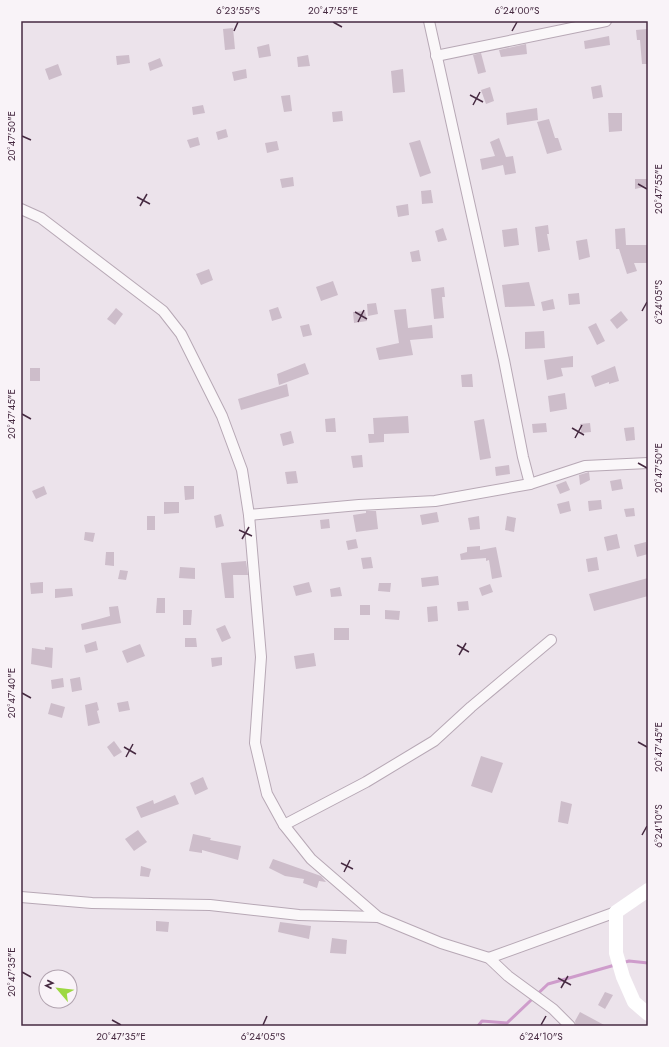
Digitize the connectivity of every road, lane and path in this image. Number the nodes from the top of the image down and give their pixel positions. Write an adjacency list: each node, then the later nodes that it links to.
1 (429, 21): 3 (street)
2 (606, 21): 3 (street)
3 (436, 56): 6 (street)
4 (21, 209): 7 (street)
5 (648, 463): 6 (street)
6 (530, 484): 7 (street)
7 (250, 515): 9 (street)
8 (551, 640): 9 (street)
9 (284, 825): 13 (street)
10 (648, 890): 12 (main road)
11 (21, 897): 13 (street)
12 (616, 912): 14 (street); 15 (main road)
13 (378, 917): 14 (street)
14 (489, 958): 16 (street)
15 (648, 1014)
16 (570, 1026)

